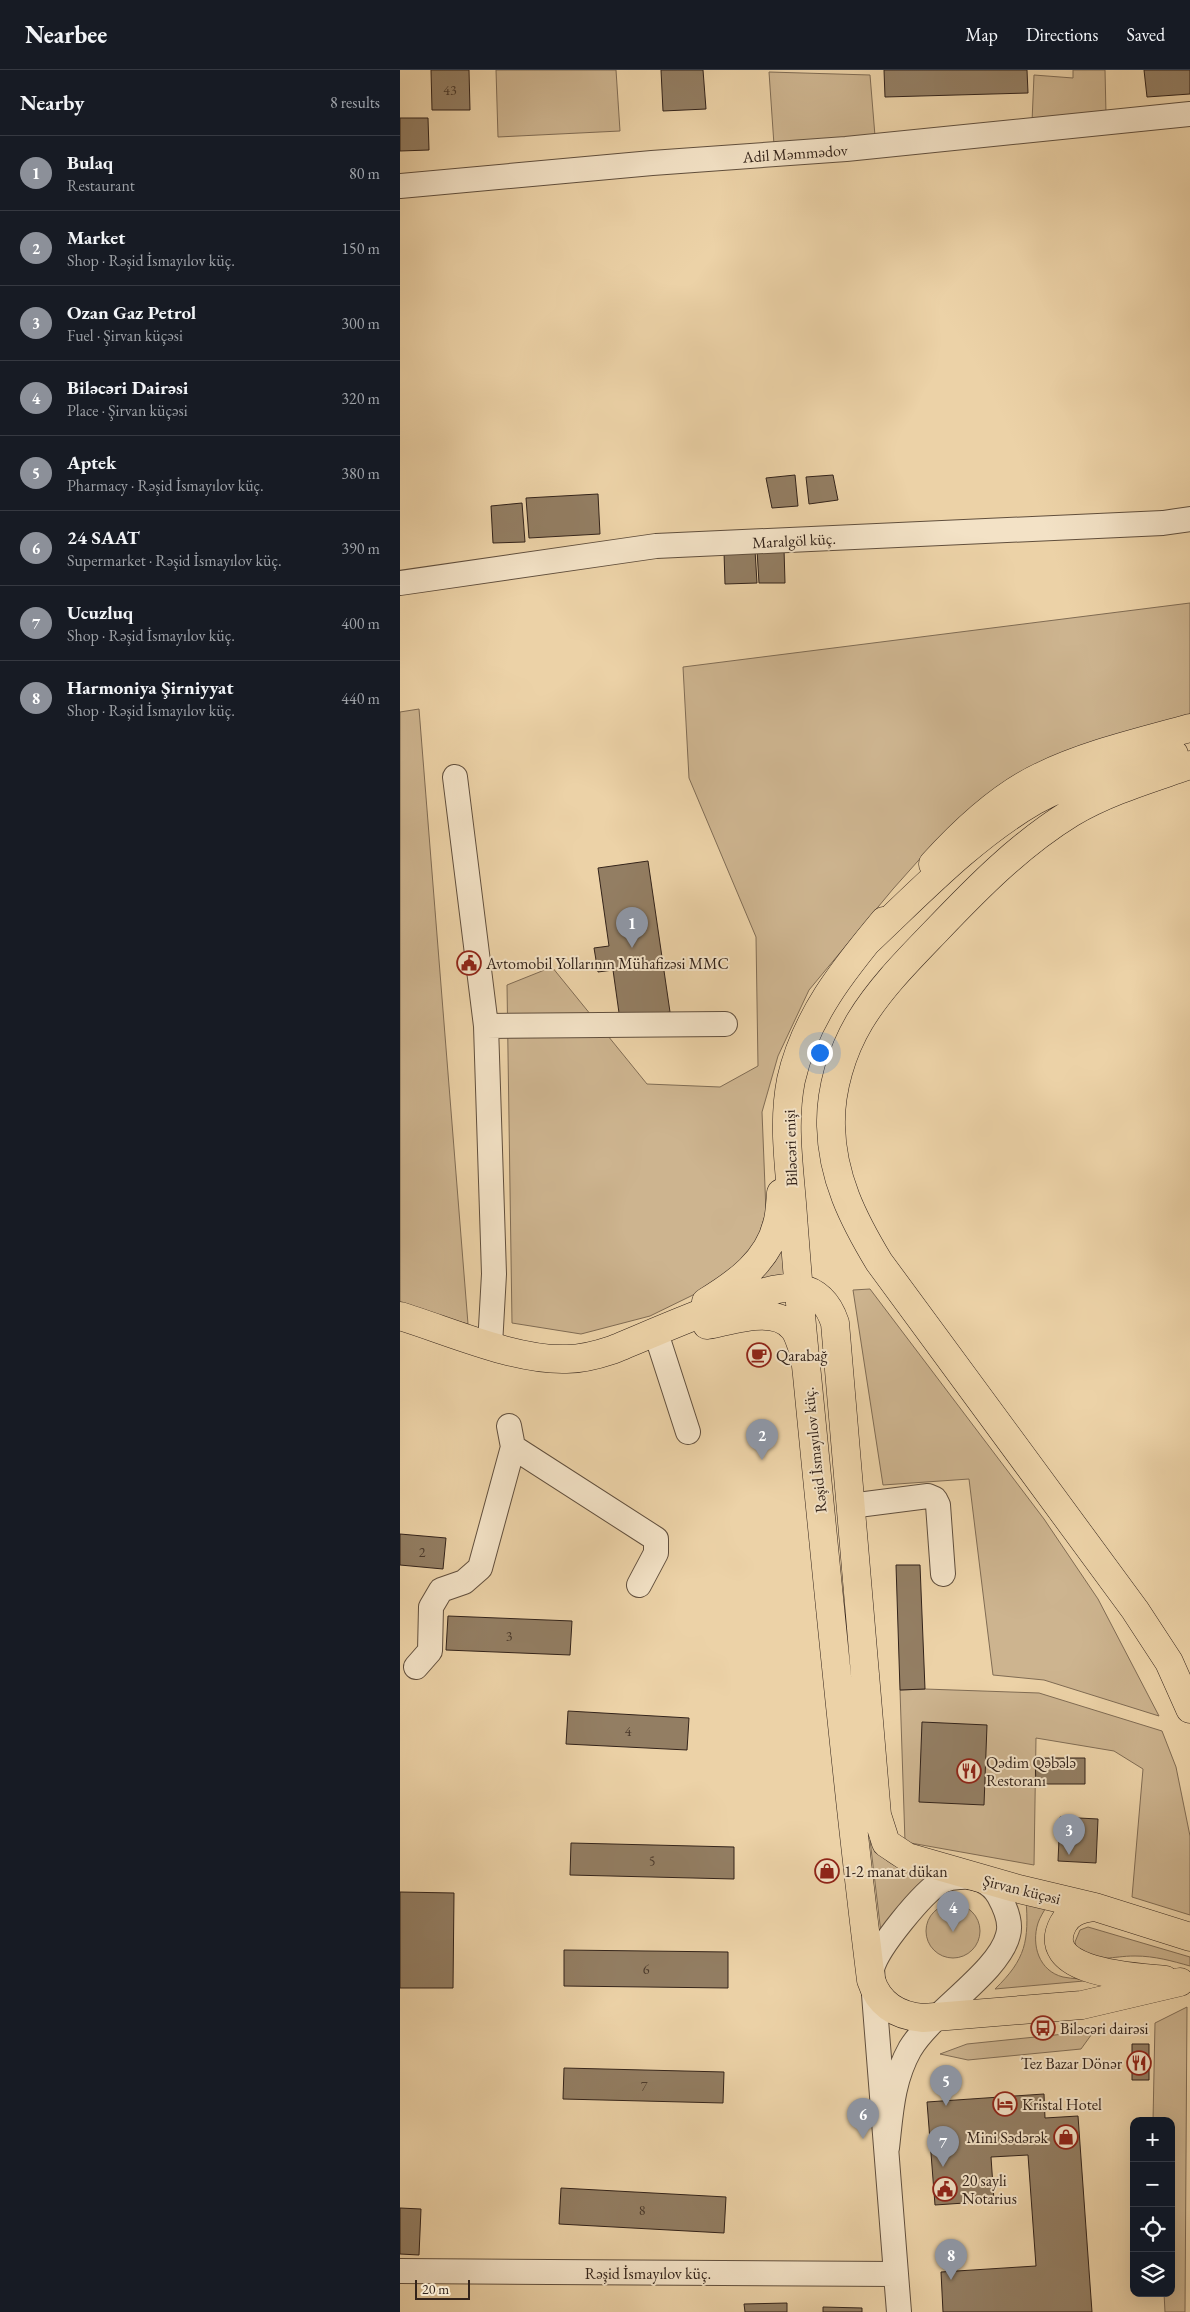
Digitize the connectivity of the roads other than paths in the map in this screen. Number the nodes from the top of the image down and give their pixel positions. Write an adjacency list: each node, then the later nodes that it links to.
1 (1190, 114): 2 (street, Adil Məmmədov)
2 (400, 186)
3 (1190, 519): 4 (street, Maralgöl küç.)
4 (400, 583)
5 (1190, 728): 9 (main road)
6 (1190, 750): 9 (main road)
7 (1190, 765): 23 (main road)
8 (455, 777): 11 (street)
9 (868, 940): 12 (main road, Biləcəri enişi)
10 (726, 1024): 11 (street)
11 (486, 1026): 16 (street)
12 (786, 1142): 13 (main road, Biləcəri enişi); 15 (main road)
13 (798, 1288): 15 (main road); 17 (main road, Rəşid İsmayılov küç.); 19 (main road, Rəşid İsmayılov küç.)
14 (400, 1316): 16 (main road)
15 (656, 1333): 16 (main road); 17 (main road); 18 (street)
16 (490, 1344)
17 (804, 1351): 28 (main road, Rəşid İsmayılov küç.)
18 (688, 1432)
19 (850, 1506): 20 (street); 24 (main road, Rəşid İsmayılov küç.)
20 (943, 1574)
21 (638, 1585): 22 (street)
22 (416, 1668)
23 (1190, 1709)
24 (877, 1815): 25 (main road, Şirvan küçəsi)
25 (975, 1877): 26 (main road, Şirvan küçəsi); 28 (street); 30 (street)
26 (1095, 1907): 27 (main road, Şirvan küçəsi); 29 (main road)
27 (1190, 1937)
28 (871, 1980): 30 (main road); 31 (street)
29 (1185, 1983): 30 (main road)
30 (936, 2017): 31 (street)
31 (887, 2148): 33 (street)
32 (400, 2271): 33 (street, Rəşid İsmayılov küç.)
33 (896, 2274): 34 (street)
34 (899, 2312)

